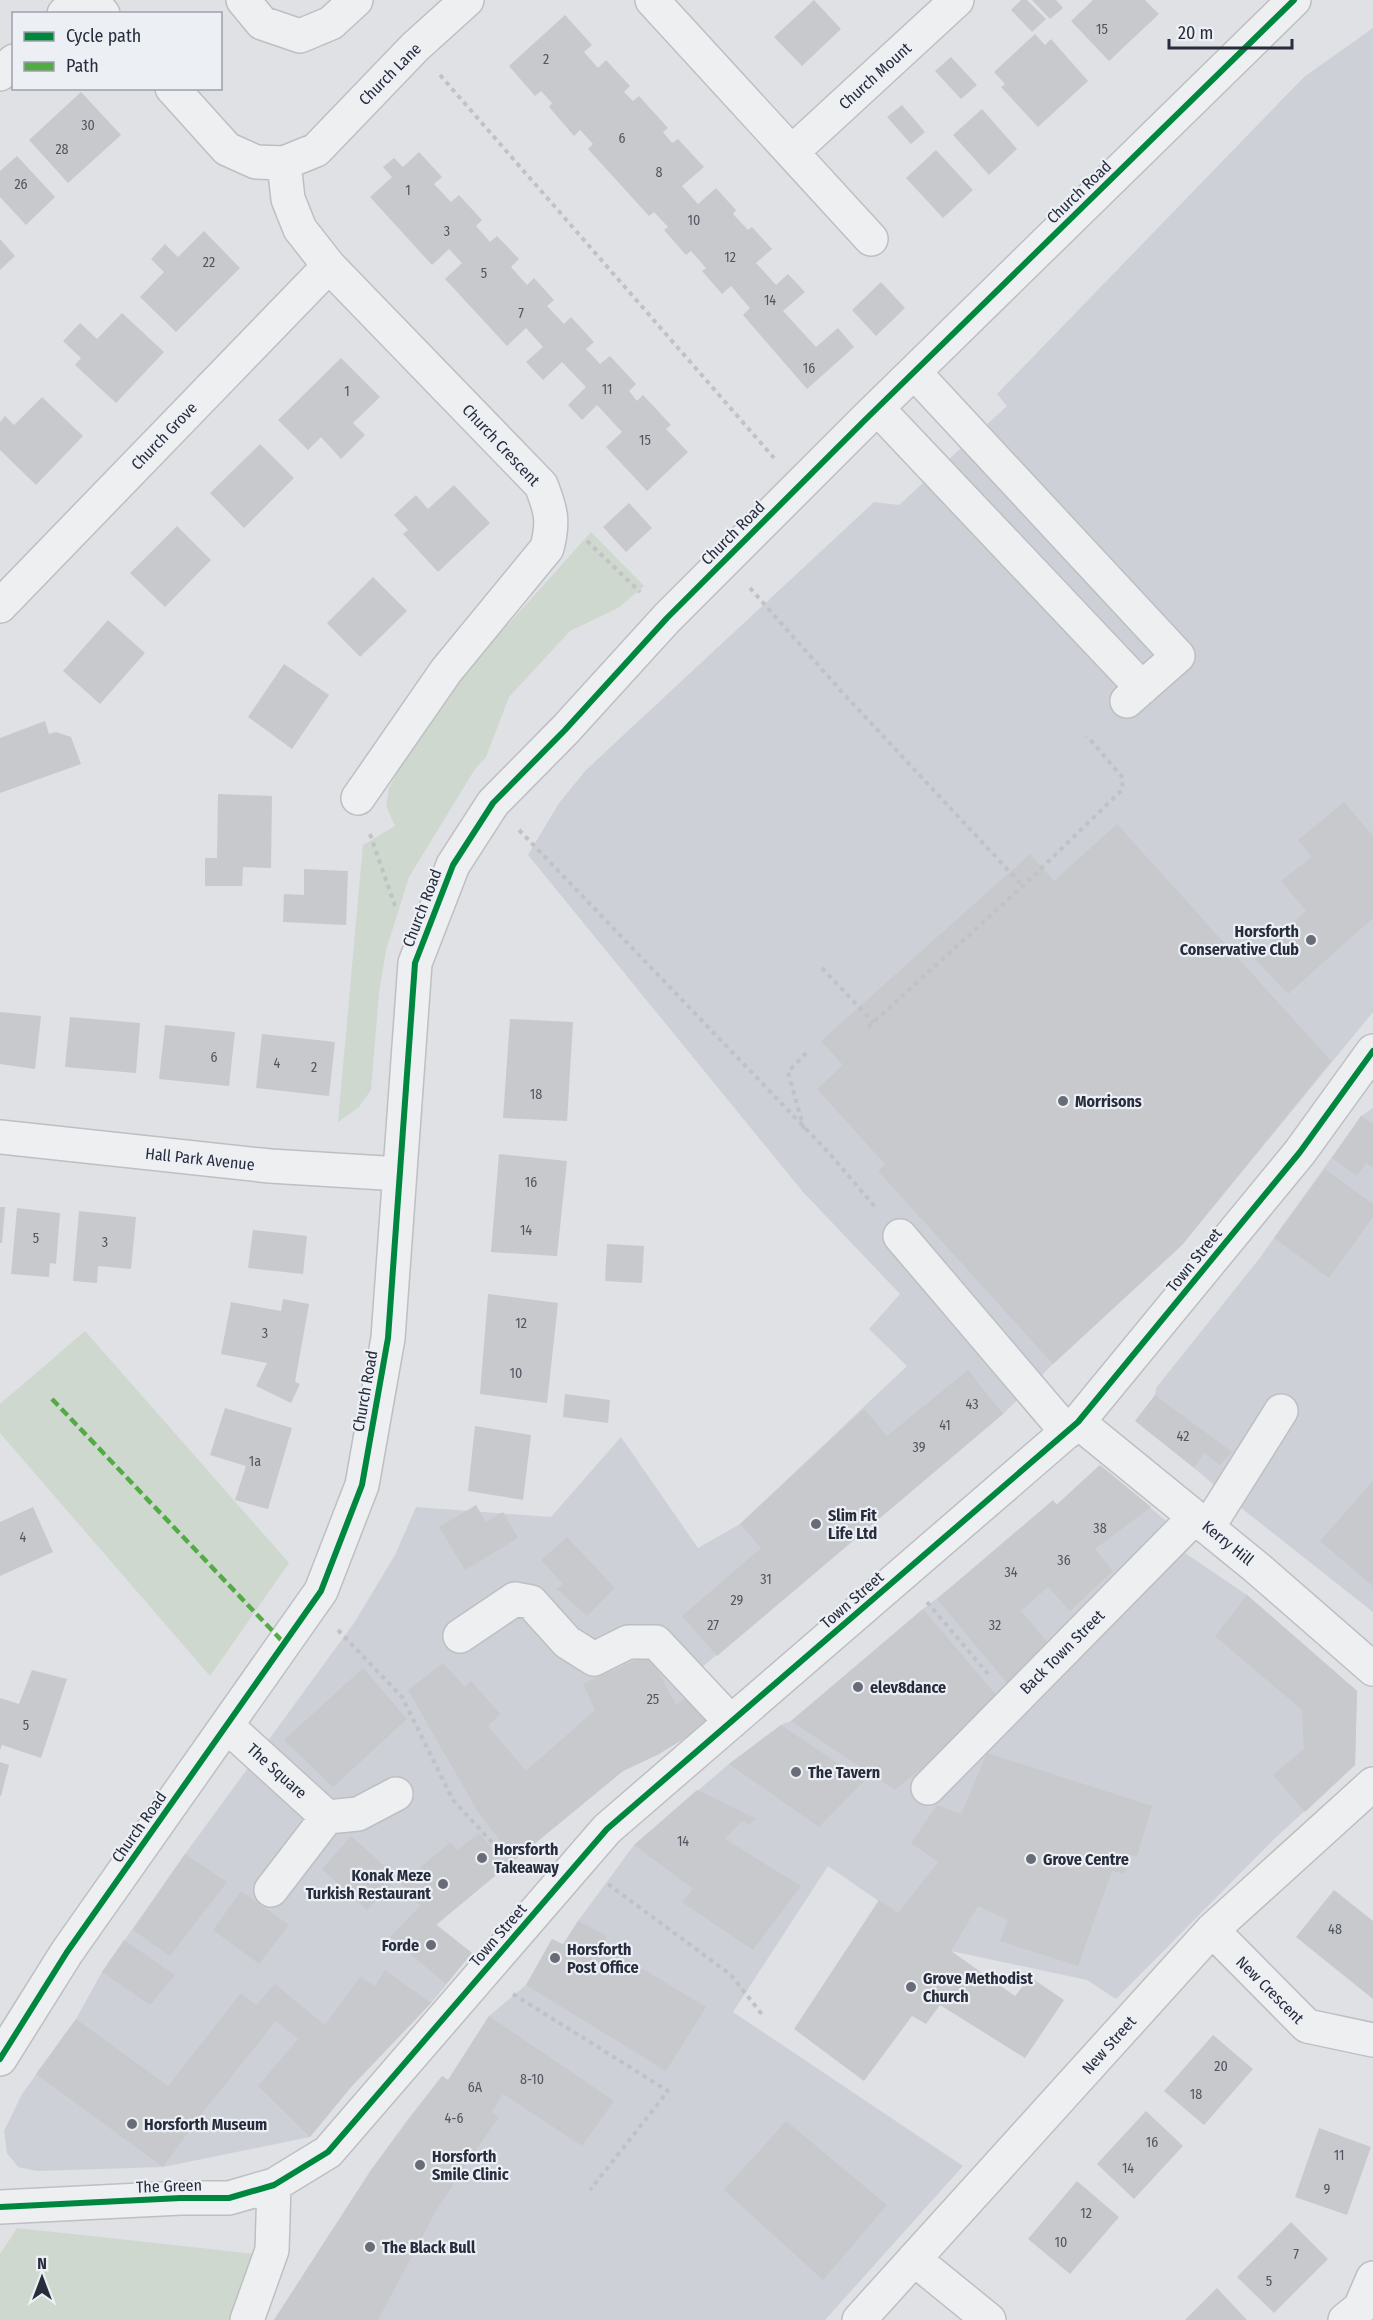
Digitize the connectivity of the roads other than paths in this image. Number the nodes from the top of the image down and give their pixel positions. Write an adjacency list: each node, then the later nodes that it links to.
1 (78, 0): 9 (street)
2 (91, 0): 10 (street)
3 (243, 0): 4 (street)
4 (356, 0)
5 (467, 0): 15 (street, Church Lane)
6 (652, 0): 14 (street)
7 (957, 0): 14 (street, Church Mount)
8 (1294, 0): 18 (street, Church Road)
9 (66, 12)
10 (101, 12)
11 (12, 64): 12 (street)
12 (0, 74)
13 (174, 90): 15 (street)
14 (792, 152): 16 (street)
15 (284, 163): 17 (street, Church Crescent)
16 (871, 239)
17 (329, 266): 21 (street, Church Grove); 23 (street, Church Crescent)
18 (914, 372): 19 (street, Church Road); 20 (street)
19 (877, 408): 22 (street); 26 (street, Church Road)
20 (1107, 581): 22 (street); 22 (street)
21 (0, 606)
22 (1066, 620)
23 (358, 798)
24 (1373, 1051): 29 (street, Town Street)
25 (0, 1137): 26 (street, Hall Park Avenue)
26 (400, 1174): 34 (street, Church Road)
27 (900, 1236): 29 (street, Kerry Hill)
28 (1281, 1411): 30 (street, Back Town Street)
29 (1073, 1427): 30 (street, Kerry Hill); 33 (street, Town Street)
30 (1202, 1522): 32 (street, Kerry Hill); 36 (street, Back Town Street)
31 (460, 1636): 33 (street)
32 (1373, 1669)
33 (731, 1722): 43 (street, Town Street)
34 (226, 1726): 38 (street, The Square); 42 (street, Church Road)
35 (1373, 1784): 40 (street, New Street)
36 (928, 1788)
37 (396, 1794): 38 (street)
38 (327, 1817): 39 (street)
39 (271, 1890)
40 (1212, 1930): 41 (street, New Crescent); 48 (street, New Street)
41 (1373, 2040)
42 (0, 2059)
43 (328, 2152): 44 (street, The Green)
44 (274, 2185): 46 (street, The Green); 50 (street)
45 (0, 2186): 46 (street, The Green)
46 (55, 2205): 47 (street, The Green)
47 (0, 2207)
48 (914, 2259): 51 (street, New Street); 52 (street)
49 (1373, 2278): 53 (street)
50 (247, 2320)
51 (859, 2320)
52 (989, 2320)
53 (1345, 2320)

